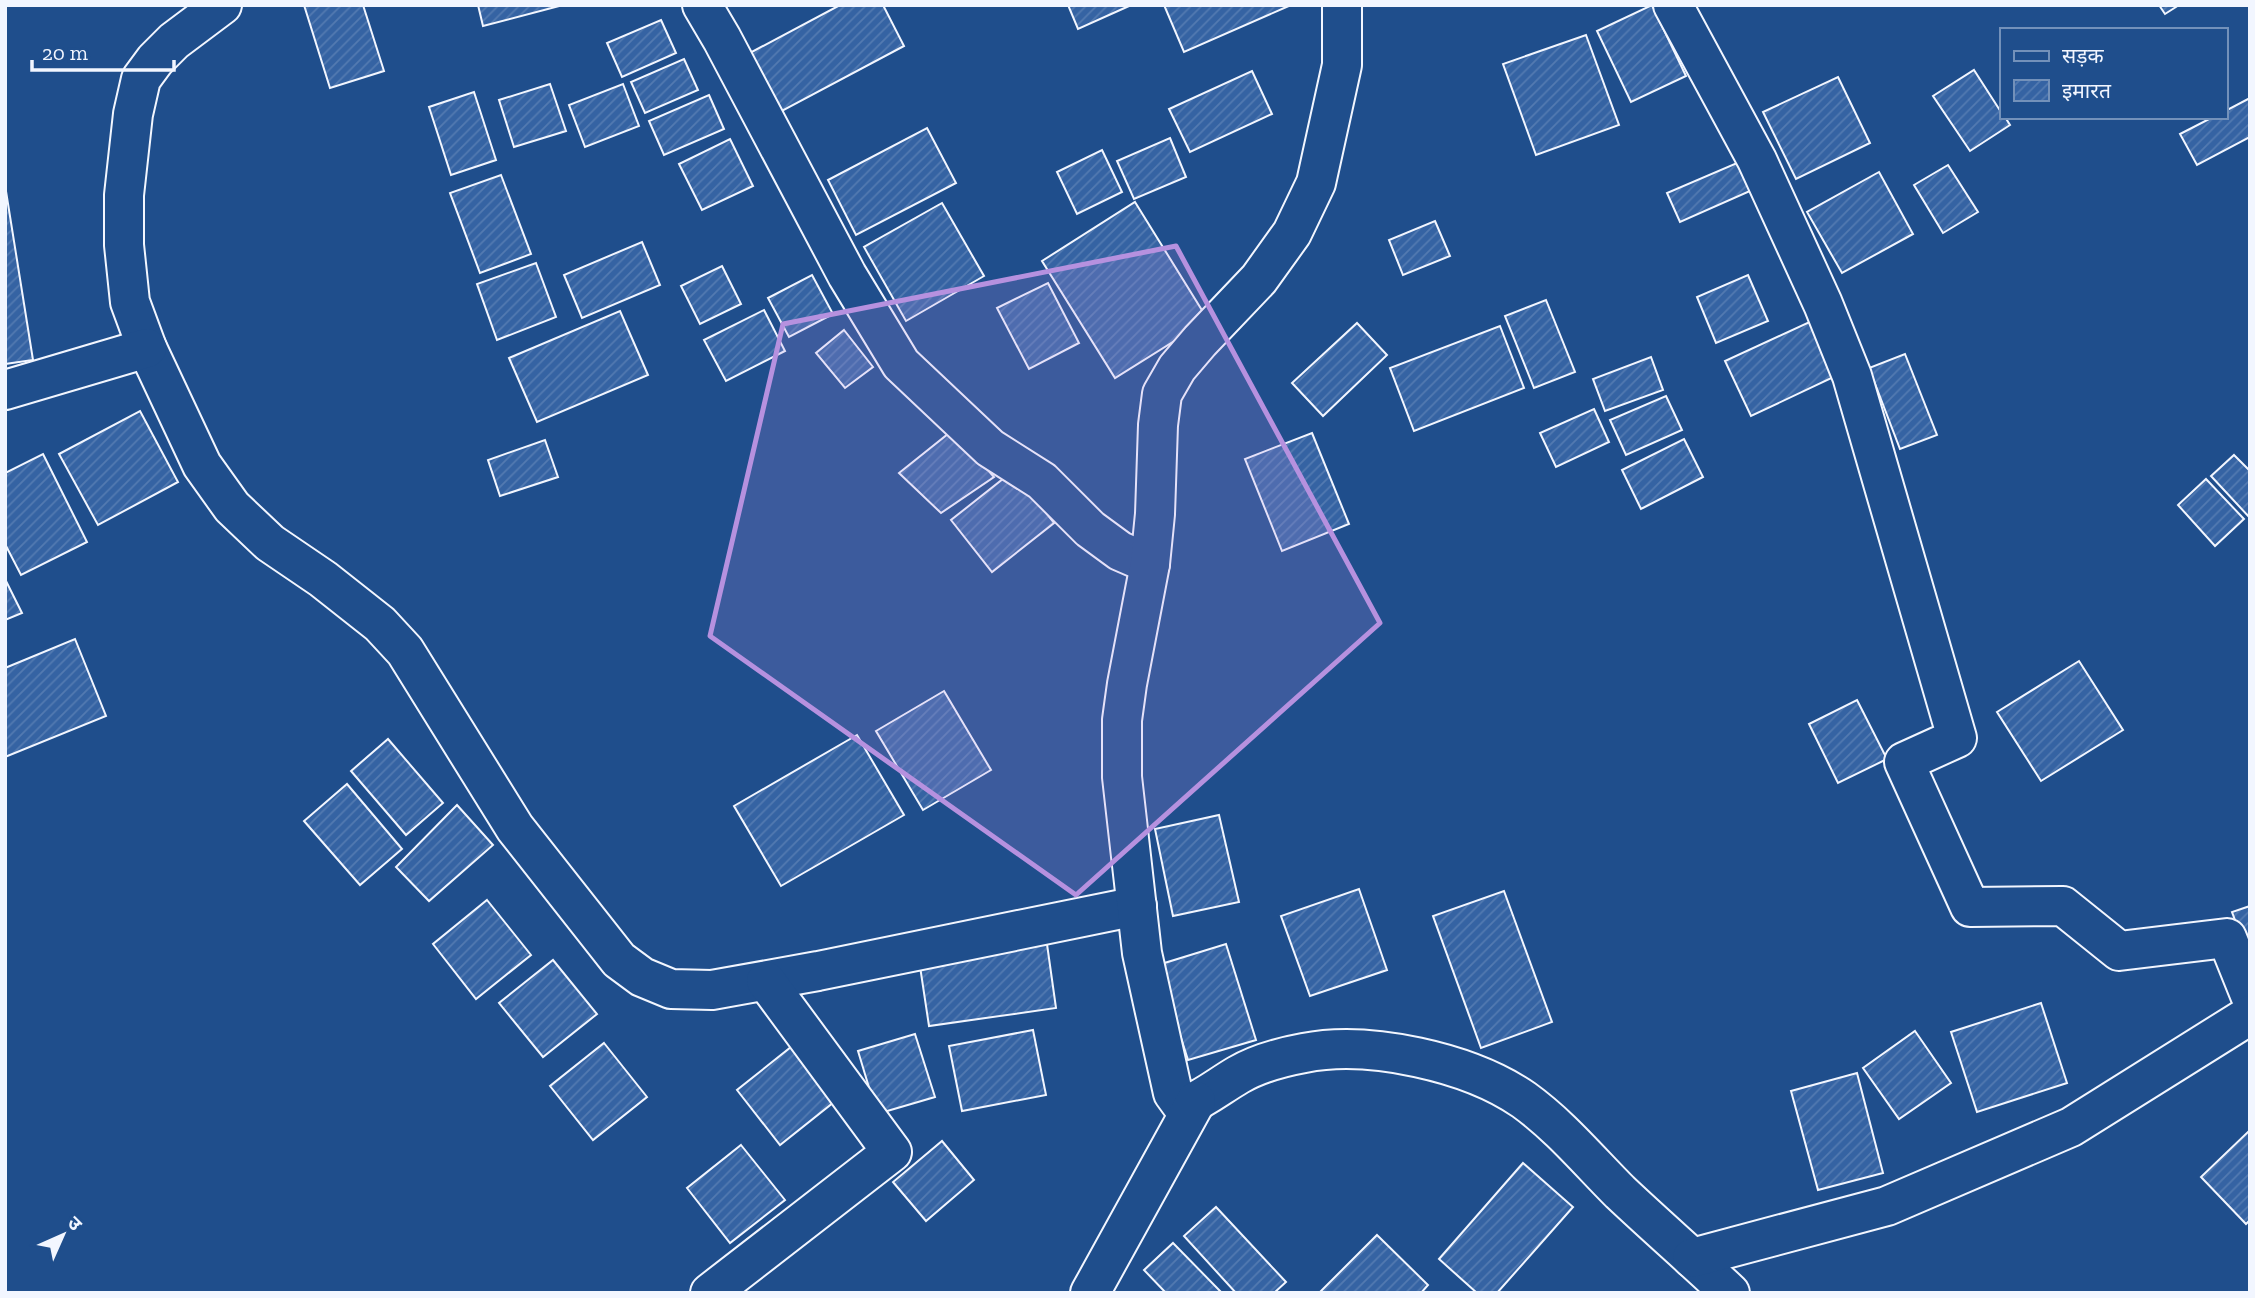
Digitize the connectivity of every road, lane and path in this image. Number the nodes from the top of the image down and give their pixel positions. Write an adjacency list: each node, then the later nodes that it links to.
1 (222, 5): 5 (street)
2 (702, 5): 7 (street)
3 (1342, 5): 7 (street)
4 (1673, 5): 10 (street)
5 (147, 348): 6 (street); 9 (street)
6 (5, 390)
7 (1150, 564): 8 (street)
8 (1137, 906): 9 (street); 12 (street)
9 (766, 981): 14 (street)
10 (2250, 995)
11 (2250, 1015): 13 (street)
12 (1196, 1101): 13 (street); 15 (street)
13 (1692, 1258): 16 (street)
14 (710, 1293)
15 (1090, 1293)
16 (1730, 1293)

